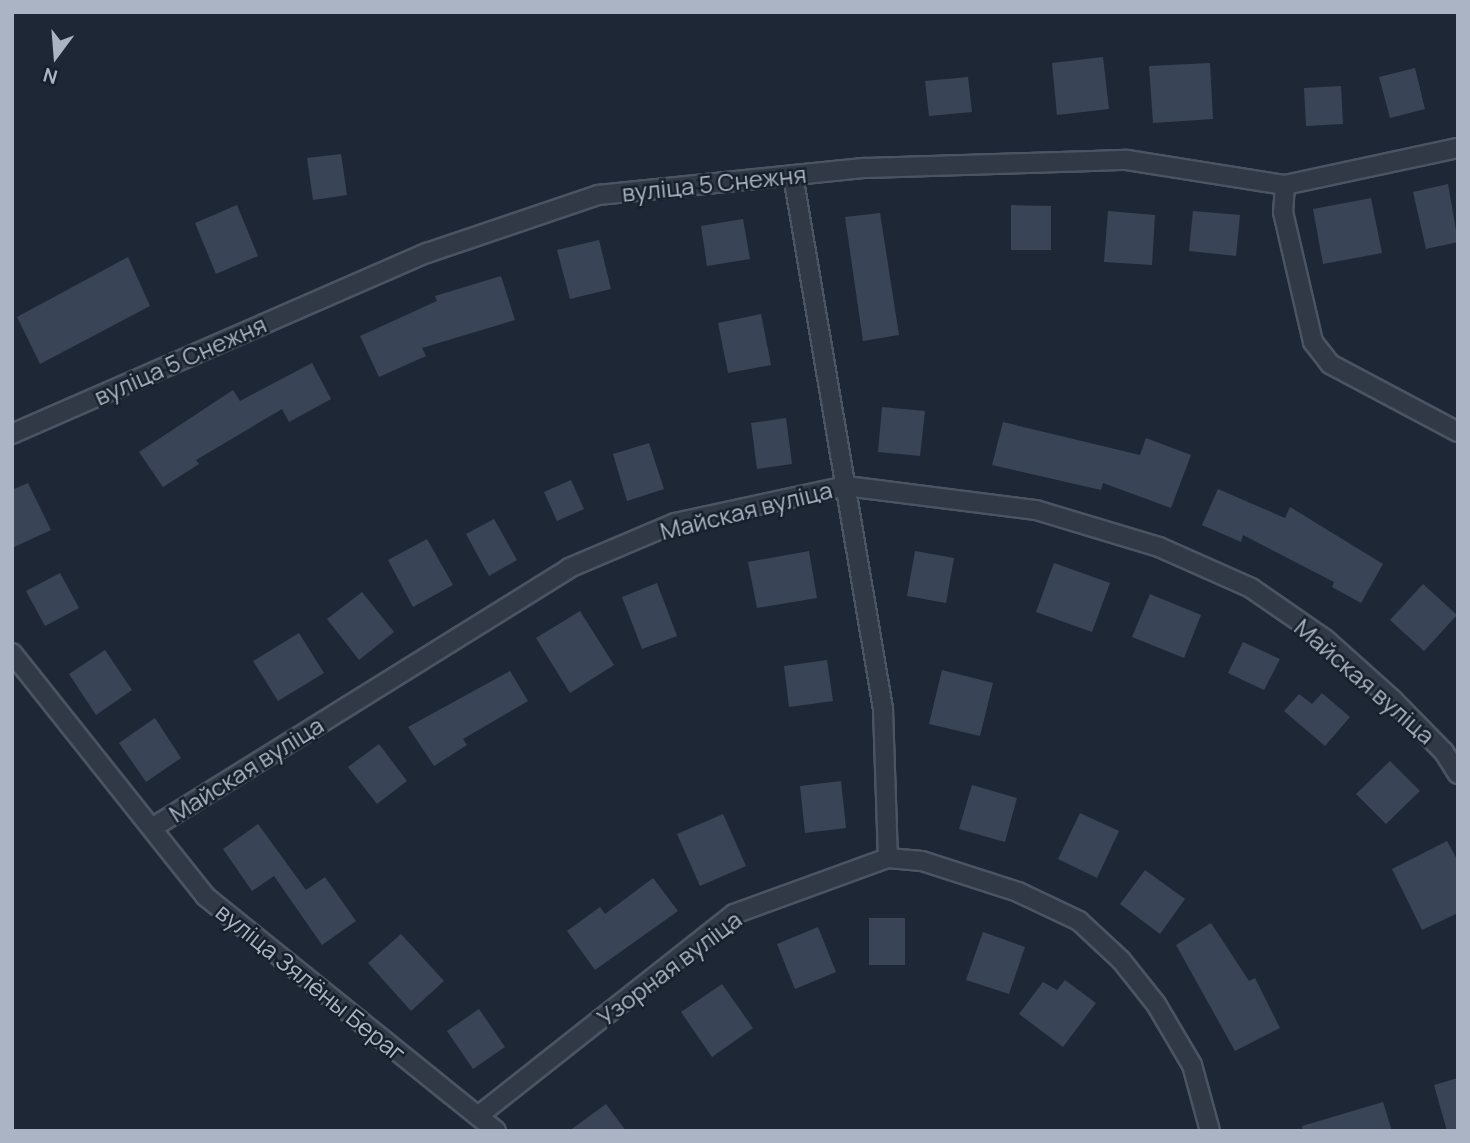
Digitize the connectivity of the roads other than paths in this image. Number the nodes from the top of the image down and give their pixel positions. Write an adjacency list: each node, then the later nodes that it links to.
1 (1458, 148): 3 (street, вуліца 5 Снежня)
2 (793, 175): 3 (street, вуліца 5 Снежня); 5 (street, вуліца 5 Снежня); 6 (street)
3 (1285, 185): 4 (street)
4 (1458, 432)
5 (12, 434)
6 (846, 486): 8 (street, Майская вуліца); 9 (street, Майская вуліца); 10 (street)
7 (12, 653): 9 (street, вуліца Зялёны Бераг)
8 (1458, 774)
9 (152, 828): 11 (street, вуліца Зялёны Бераг)
10 (888, 858): 11 (street, Узорная вуліца); 13 (street, Узорная вуліца)
11 (478, 1116): 12 (street, вуліца Зялёны Бераг)
12 (496, 1131)
13 (1210, 1131)

